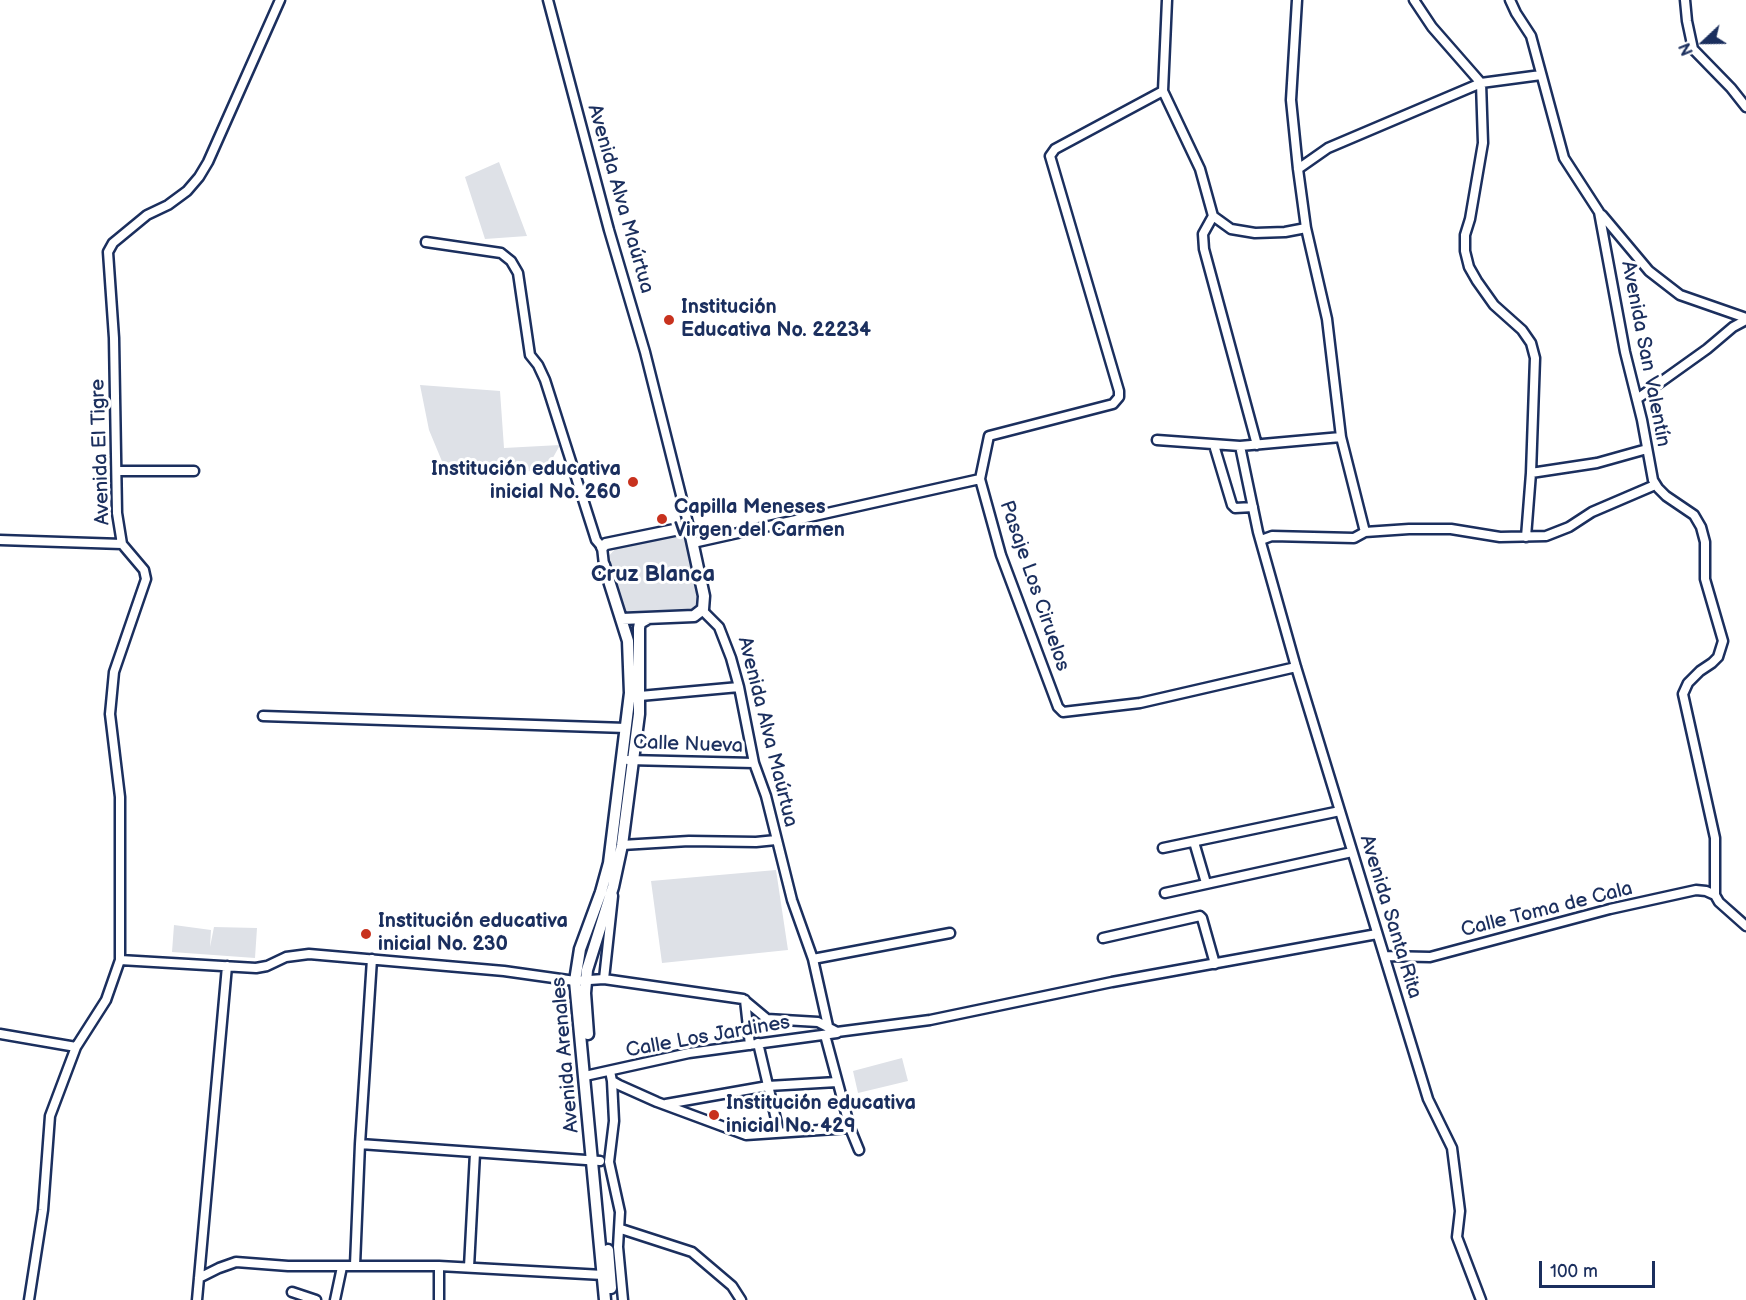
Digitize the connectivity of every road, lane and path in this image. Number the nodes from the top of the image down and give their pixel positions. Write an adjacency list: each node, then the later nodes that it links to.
1 (280, 0): 25 (street, Avenida El Tigre)
2 (548, 0): 31 (street, Avenida Alva Maúrtua)
3 (1167, 0): 10 (street)
4 (1297, 0): 12 (street)
5 (1414, 0): 9 (street)
6 (1510, 0): 8 (street, Avenida San Valentín)
7 (1685, 0): 11 (street)
8 (1541, 75): 9 (street); 13 (street, Avenida San Valentín)
9 (1481, 83): 12 (street); 27 (street)
10 (1163, 91): 14 (street); 28 (street, Pasaje Los Ciruelos)
11 (1746, 107)
12 (1298, 169): 15 (street)
13 (1599, 212): 17 (street); 18 (street, Avenida San Valentín)
14 (1213, 216): 15 (street); 22 (street)
15 (1306, 228): 19 (street)
16 (426, 242): 38 (street)
17 (1746, 319): 18 (street)
18 (1637, 399): 24 (street, Avenida San Valentín)
19 (1341, 437): 22 (street); 32 (street)
20 (1157, 440): 21 (street)
21 (1214, 445): 23 (street); 30 (street)
22 (1257, 445): 23 (street)
23 (1240, 446): 30 (street, Avenida Santa Rita)
24 (1647, 449): 27 (street); 29 (street, Avenida San Valentín)
25 (117, 471): 26 (street); 37 (street, Avenida El Tigre)
26 (194, 471)
27 (1531, 473): 33 (street)
28 (980, 479): 36 (street); 43 (street, Pasaje Los Ciruelos)
29 (1655, 485): 33 (street); 60 (street)
30 (1253, 507): 35 (street, Avenida Santa Rita)
31 (688, 527): 36 (main road, Avenida Alva Maúrtua); 38 (main road)
32 (1365, 532): 33 (street); 35 (street)
33 (1526, 537)
34 (0, 540): 37 (street)
35 (1260, 540): 43 (street, Avenida Santa Rita)
36 (693, 543): 40 (main road, Avenida Alva Maúrtua)
37 (122, 544): 68 (street, Avenida El Tigre)
38 (602, 547): 39 (street)
39 (604, 565): 41 (main road, Avenida Arenales)
40 (702, 610): 42 (main road); 44 (street, Avenida Alva Maúrtua)
41 (622, 619): 42 (main road); 47 (main road, Avenida Arenales)
42 (647, 619): 45 (main road)
43 (1296, 667): 51 (street, Avenida Santa Rita)
44 (739, 687): 45 (street); 50 (street, Avenida Alva Maúrtua)
45 (640, 696): 49 (main road)
46 (263, 716): 47 (street)
47 (626, 728): 48 (main road, Avenida Arenales)
48 (622, 759): 49 (street, Calle Nueva); 72 (main road, Avenida Arenales)
49 (634, 761): 50 (street, Calle Nueva); 54 (main road)
50 (754, 763): 52 (street, Avenida Alva Maúrtua)
51 (1340, 812): 53 (street); 56 (street, Avenida Santa Rita)
52 (776, 840): 54 (street); 67 (street, Avenida Alva Maúrtua)
53 (1194, 842): 55 (street); 57 (street)
54 (622, 845): 58 (main road)
55 (1163, 848)
56 (1352, 852): 57 (street); 63 (street, Avenida Santa Rita)
57 (1206, 883): 59 (street)
58 (613, 887): 71 (street); 72 (main road)
59 (1165, 893)
60 (1715, 895): 61 (street); 65 (street, Calle Toma de Cala)
61 (1746, 926)
62 (950, 933): 67 (street)
63 (1377, 934): 65 (street, Avenida Santa Rita); 69 (street, Calle Los Jardines)
64 (1103, 938): 69 (street)
65 (1385, 956): 107 (street, Avenida Santa Rita)
66 (372, 959): 70 (street); 72 (street); 86 (street)
67 (813, 959): 74 (street, Avenida Alva Maúrtua)
68 (120, 960): 70 (street); 77 (street, Avenida El Tigre)
69 (1215, 964): 74 (street, Calle Los Jardines)
70 (226, 966): 96 (street)
71 (603, 980): 72 (street); 73 (street)
72 (581, 981): 79 (main road, Avenida Arenales)
73 (745, 1000): 74 (street); 76 (street)
74 (827, 1030): 76 (street, Calle Los Jardines); 81 (street, Avenida Alva Maúrtua)
75 (0, 1034): 77 (street)
76 (754, 1044): 78 (street, Calle Los Jardines); 82 (street)
77 (76, 1047): 98 (street, Avenida El Tigre)
78 (610, 1071): 79 (street, Calle Los Jardines); 80 (street)
79 (588, 1075): 89 (main road, Avenida Arenales)
80 (612, 1081): 83 (street); 90 (street)
81 (837, 1082): 82 (street); 84 (street, Avenida Alva Maúrtua)
82 (768, 1086): 83 (street); 85 (street)
83 (665, 1104): 85 (street)
84 (850, 1128): 85 (street); 87 (street, Avenida Alva Maúrtua)
85 (779, 1132)
86 (360, 1144): 88 (street); 91 (street)
87 (860, 1150)
88 (475, 1153): 89 (street); 94 (street)
89 (596, 1161): 95 (main road, Avenida Arenales); 104 (main road)
90 (621, 1229): 105 (street); 106 (street)
91 (356, 1265): 92 (street); 93 (street)
92 (439, 1266): 94 (street); 102 (street)
93 (342, 1267): 96 (street); 101 (street)
94 (469, 1267): 95 (street)
95 (603, 1275): 103 (main road, Avenida Arenales)
96 (199, 1278): 99 (street)
97 (292, 1292): 100 (street)
98 (29, 1300)
99 (198, 1300)
100 (316, 1300)
101 (335, 1300)
102 (440, 1300)
103 (605, 1300)
104 (612, 1300)
105 (623, 1300)
106 (741, 1300)
107 (1481, 1300)

